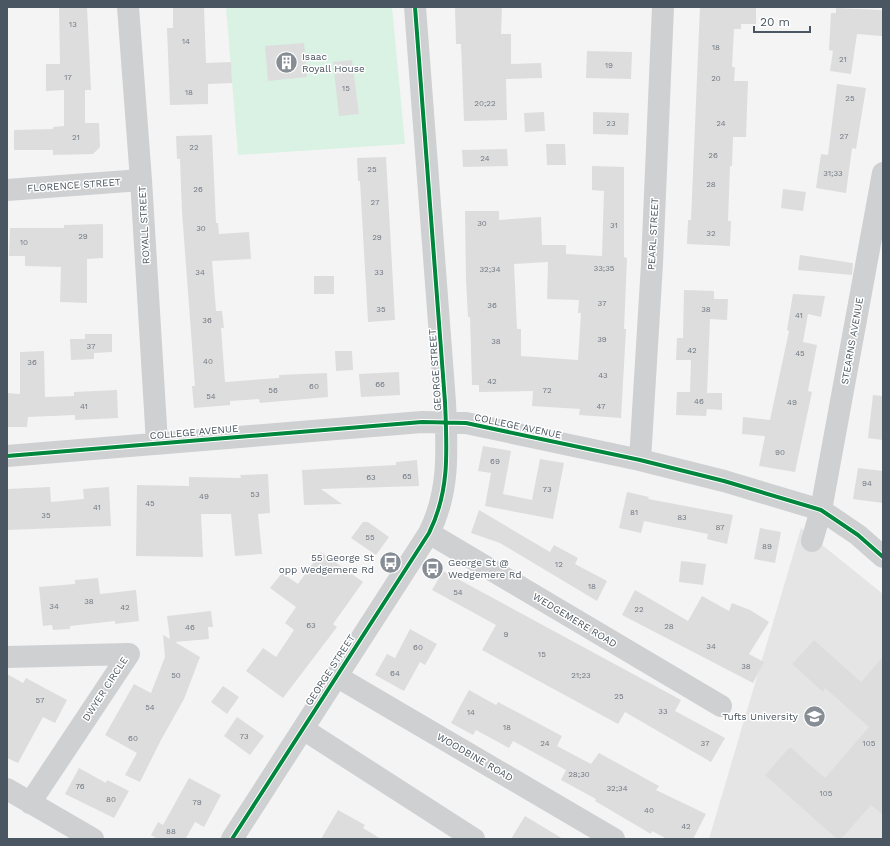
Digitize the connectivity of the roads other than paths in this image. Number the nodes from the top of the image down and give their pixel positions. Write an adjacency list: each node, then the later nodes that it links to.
1 (128, 7): 5 (street, ROYALL STREET)
2 (415, 7): 7 (street, GEORGE STREET)
3 (663, 7): 10 (street, PEARL STREET)
4 (883, 173): 11 (street, STEARNS AVENUE)
5 (142, 180): 6 (street, FLORENCE STREET); 8 (street, ROYALL STREET)
6 (7, 190)
7 (446, 423): 8 (street, COLLEGE AVENUE); 10 (street, COLLEGE AVENUE); 12 (street, GEORGE STREET)
8 (157, 443): 9 (street, COLLEGE AVENUE)
9 (7, 456)
10 (640, 460): 11 (street, COLLEGE AVENUE)
11 (822, 510): 13 (street, STEARNS AVENUE); 14 (street, COLLEGE AVENUE)
12 (429, 533): 16 (street, GEORGE STREET); 17 (street, WEDGEMERE ROAD)
13 (812, 541)
14 (883, 557)
15 (7, 657): 20 (street, DWYER CIRCLE)
16 (336, 676): 18 (street, GEORGE STREET); 21 (street, WOODBINE ROAD)
17 (721, 706)
18 (303, 729): 23 (street, GEORGE STREET); 24 (street)
19 (7, 789): 20 (street)
20 (30, 803): 22 (street)
21 (611, 838)
22 (93, 839)
23 (232, 839)
24 (474, 839)

